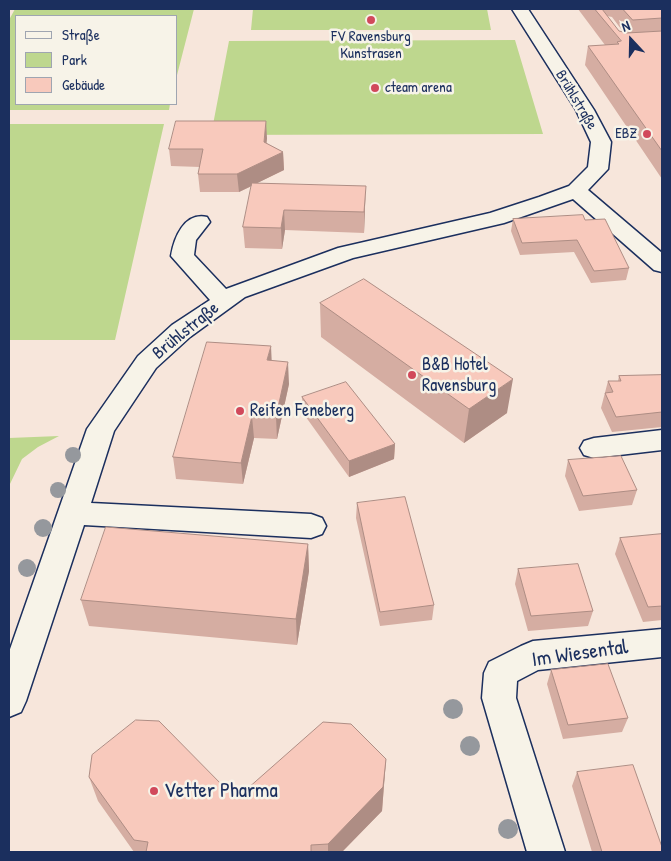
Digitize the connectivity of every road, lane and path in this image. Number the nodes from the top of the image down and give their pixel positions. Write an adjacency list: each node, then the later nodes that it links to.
1 (520, 9): 2 (street, Brühlstraße)
2 (576, 190): 4 (street); 5 (street, Brühlstraße)
3 (200, 222): 5 (street)
4 (662, 265)
5 (223, 300): 8 (street, Brühlstraße)
6 (662, 440): 7 (street)
7 (594, 448)
8 (72, 513): 9 (street); 11 (street, Brühlstraße)
9 (311, 526)
10 (662, 643): 12 (street, Im Wiesental)
11 (9, 701)
12 (546, 852)

